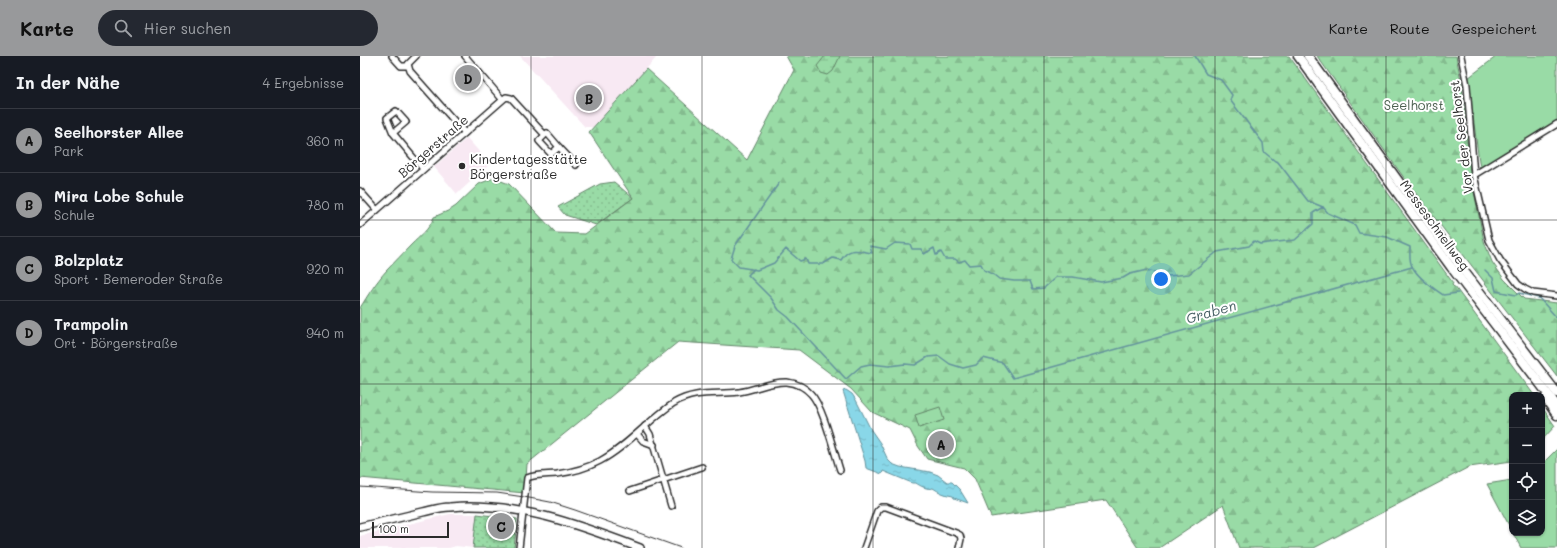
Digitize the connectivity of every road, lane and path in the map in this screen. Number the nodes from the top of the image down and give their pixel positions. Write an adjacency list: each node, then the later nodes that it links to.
1 (392, 56): 7 (street)
2 (416, 56): 7 (street)
3 (465, 56): 8 (street)
4 (1298, 56): 21 (highway, Messeschnellweg)
5 (1308, 56): 22 (highway, Messeschnellweg)
6 (1461, 56): 16 (street, Vor der Seelhorst)
7 (408, 66): 11 (street)
8 (502, 99): 11 (street, Börgerstraße); 12 (street)
9 (1557, 124): 16 (street)
10 (393, 133): 15 (street)
11 (465, 133): 15 (street, Börgerstraße)
12 (545, 135): 13 (street); 13 (street)
13 (559, 147): 14 (street)
14 (576, 165)
15 (423, 169): 18 (street, Börgerstraße)
16 (1474, 175): 20 (street, Vor der Seelhorst)
17 (360, 191): 18 (street)
18 (377, 210): 19 (street, Börgerstraße)
19 (360, 225)
20 (1557, 296)
21 (1524, 363): 23 (highway, Messeschnellweg); 24 (highway)
22 (1557, 393)
23 (1557, 406)
24 (1557, 415)
25 (645, 426): 26 (street); 27 (street); 29 (street)
26 (637, 434): 27 (street); 33 (street)
27 (654, 444): 30 (street)
28 (702, 467): 30 (street)
29 (840, 470)
30 (665, 479): 31 (street); 32 (street)
31 (630, 491)
32 (671, 506)
33 (523, 511): 34 (main road); 35 (street); 36 (main road)
34 (360, 527)
35 (520, 548)
36 (640, 548)
37 (864, 548): 38 (street)
38 (958, 548)

